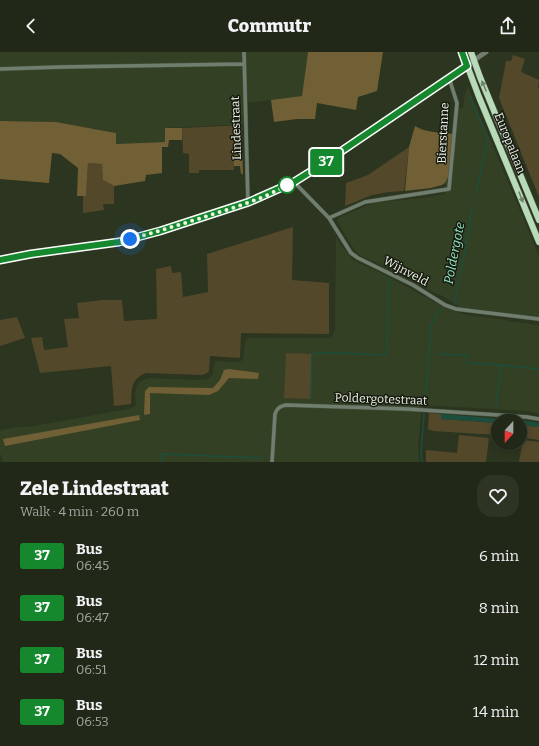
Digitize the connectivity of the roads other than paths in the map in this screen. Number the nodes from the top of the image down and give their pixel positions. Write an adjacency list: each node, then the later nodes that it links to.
1 (244, 52): 6 (street, Lindestraat)
2 (462, 52): 7 (highway, Europalaan)
3 (471, 52): 5 (highway, Europalaan)
4 (486, 52): 5 (street)
5 (474, 61): 7 (street); 13 (highway, Europalaan, one-way to 5)
6 (244, 64): 8 (street); 11 (street, Lindestraat)
7 (467, 66): 9 (street); 14 (highway, Europalaan, one-way to 14)
8 (0, 69)
9 (449, 78): 10 (street); 12 (street, Bierstanne)
10 (294, 182): 11 (street); 12 (street, Wijnveld)
11 (248, 203): 15 (street)
12 (329, 218): 16 (street, Wijnveld)
13 (539, 220)
14 (539, 242)
15 (0, 260)
16 (539, 319)
17 (539, 419): 18 (street, Poldergotestraat)
18 (272, 462)

